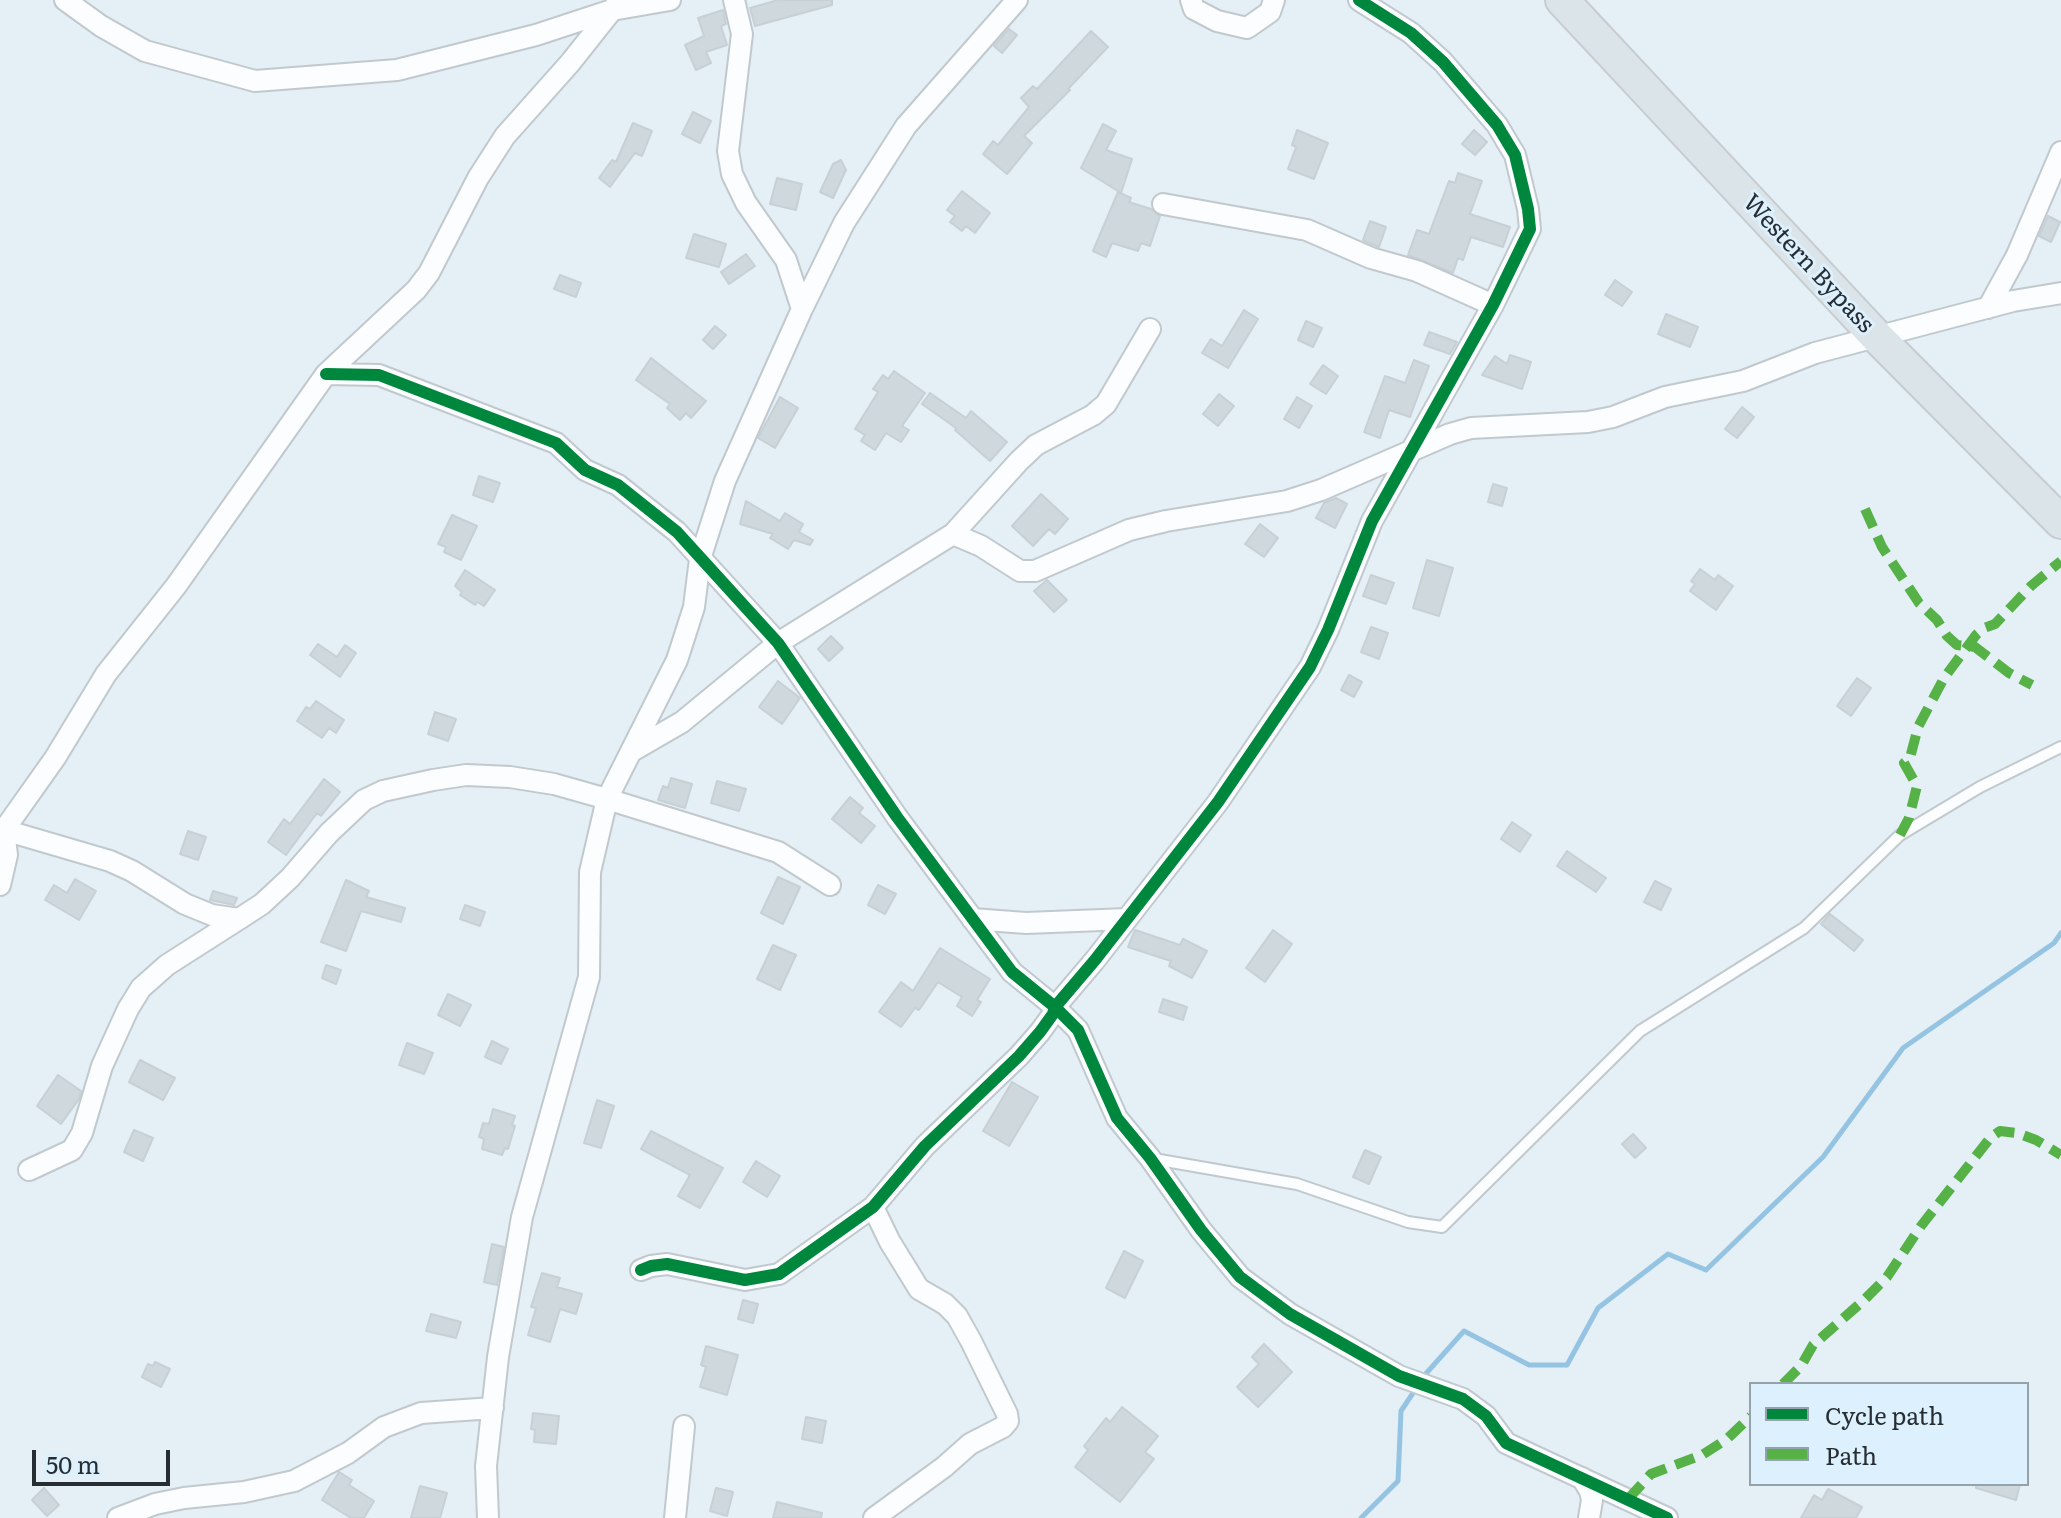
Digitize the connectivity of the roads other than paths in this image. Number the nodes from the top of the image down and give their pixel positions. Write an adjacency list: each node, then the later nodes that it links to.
1 (65, 0): 9 (street)
2 (670, 0): 9 (street)
3 (734, 0): 15 (street)
4 (1017, 0): 15 (street)
5 (1191, 0): 6 (street)
6 (1274, 0)
7 (1359, 0): 13 (street)
8 (1562, 0): 17 (main road, Western Bypass)
9 (616, 5): 18 (street)
10 (2061, 152): 14 (street)
11 (1163, 204): 13 (street)
12 (2061, 293): 14 (street)
13 (1493, 305): 19 (street)
14 (1988, 308): 17 (street)
15 (802, 309): 22 (street)
16 (1150, 329): 21 (street)
17 (1877, 337): 19 (street); 20 (main road, Western Bypass)
18 (326, 374): 22 (street); 27 (street)
19 (1414, 448): 21 (street); 32 (street)
20 (2061, 522)
21 (953, 534): 23 (street)
22 (700, 559): 23 (street); 25 (street)
23 (778, 643): 25 (street); 31 (street)
24 (2061, 747): 34 (lane)
25 (632, 751): 26 (street)
26 (607, 799): 29 (street); 30 (street); 38 (street)
27 (4, 830): 28 (street); 30 (street)
28 (0, 885)
29 (830, 885)
30 (239, 919): 35 (street)
31 (972, 919): 32 (street); 33 (street)
32 (1127, 919): 33 (street)
33 (1055, 1007): 34 (street); 36 (street)
34 (1150, 1158): 40 (street)
35 (29, 1170)
36 (873, 1207): 37 (street); 44 (street)
37 (641, 1270)
38 (493, 1408): 41 (street); 42 (street)
39 (684, 1426): 43 (street)
40 (1582, 1478): 45 (street); 46 (street)
41 (118, 1518)
42 (488, 1518)
43 (675, 1518)
44 (874, 1518)
45 (1589, 1518)
46 (1667, 1518)

